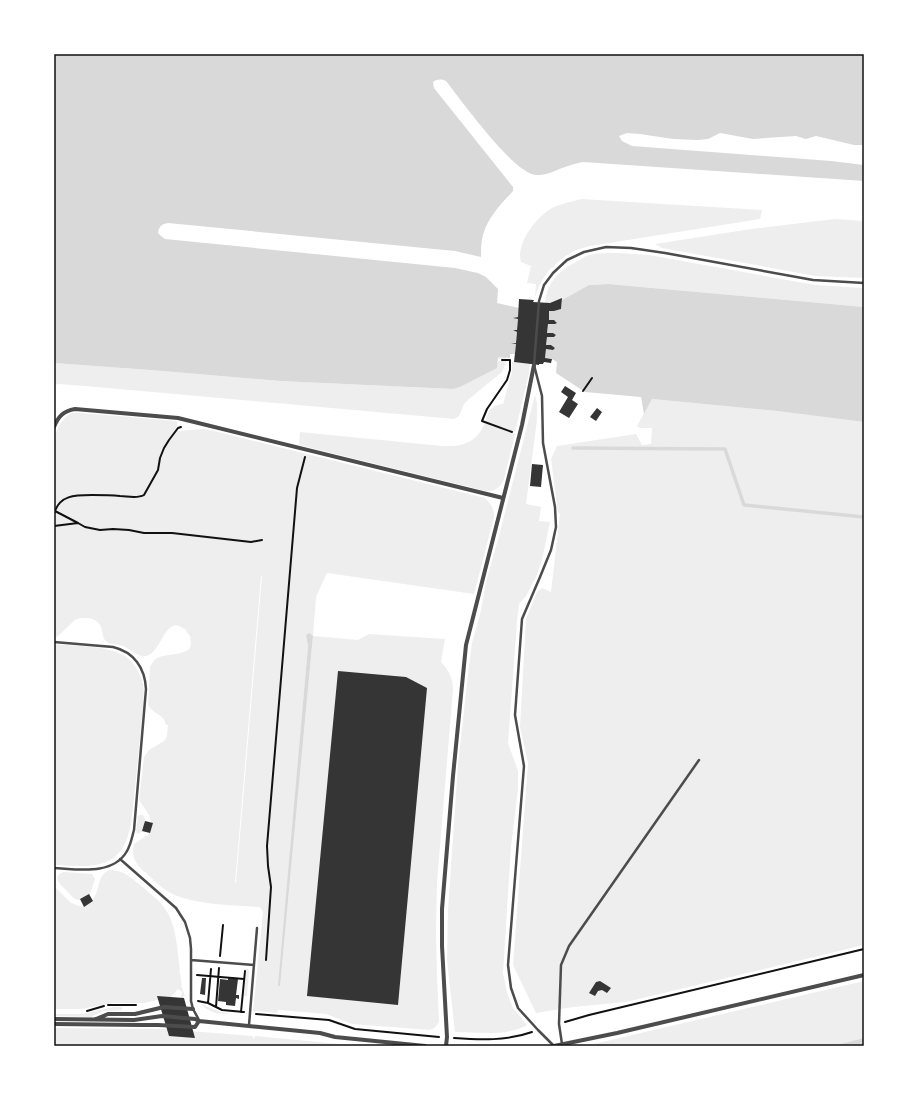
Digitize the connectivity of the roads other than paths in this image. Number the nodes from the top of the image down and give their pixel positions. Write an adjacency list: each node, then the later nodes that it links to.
1 (864, 283): 2 (lane)
2 (534, 364): 4 (street); 22 (lane)
3 (54, 427): 4 (street)
4 (503, 498): 21 (street)
5 (54, 642): 7 (lane)
6 (699, 760): 19 (lane)
7 (120, 859): 8 (lane); 10 (lane)
8 (54, 868)
9 (257, 928): 11 (lane)
10 (191, 960): 11 (lane); 13 (lane)
11 (254, 965): 18 (lane)
12 (864, 975): 19 (street)
13 (193, 1009): 15 (street); 16 (lane)
14 (54, 1019): 15 (street)
15 (94, 1020): 16 (street)
16 (199, 1020): 17 (street); 18 (street)
17 (54, 1024)
18 (248, 1025): 20 (street)
19 (562, 1045): 22 (street)
20 (426, 1046)
21 (446, 1046)
22 (554, 1046)

